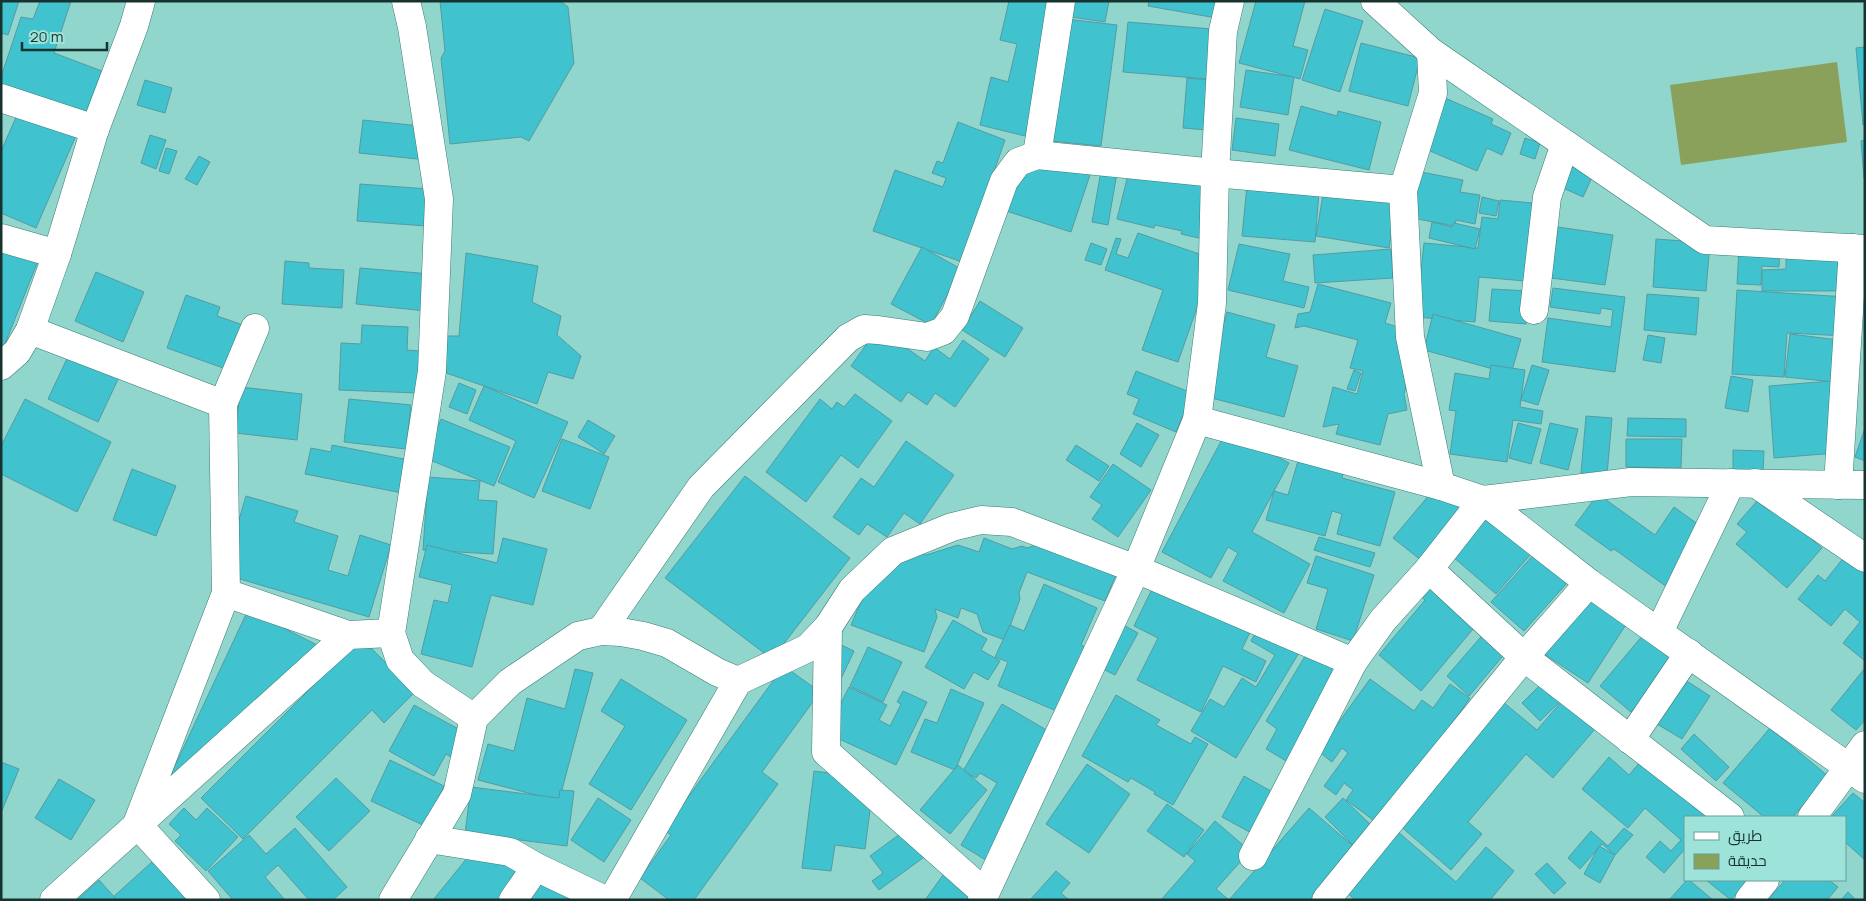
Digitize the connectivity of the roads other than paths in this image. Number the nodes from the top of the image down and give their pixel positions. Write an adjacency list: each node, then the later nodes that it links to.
1 (141, 1): 8 (street)
2 (406, 1): 34 (street)
3 (1061, 1): 10 (street)
4 (1230, 1): 11 (street)
5 (1375, 1): 6 (street)
6 (1431, 52): 9 (street); 12 (street)
7 (1, 98): 8 (street)
8 (95, 129): 15 (street)
9 (1565, 144): 14 (street); 16 (street)
10 (1036, 155): 11 (street); 32 (street)
11 (1215, 173): 12 (street); 21 (street)
12 (1403, 190): 24 (street)
13 (1, 238): 15 (street)
14 (1859, 249): 23 (street)
15 (57, 254): 18 (street)
16 (1534, 310)
17 (255, 328): 20 (street)
18 (30, 330): 19 (street); 20 (street)
19 (1, 366)
20 (223, 404): 30 (street)
21 (1197, 420): 24 (street); 27 (street)
22 (1743, 483): 23 (street); 25 (street); 26 (street); 33 (street)
23 (1852, 485)
24 (1441, 486): 25 (street)
25 (1483, 500): 28 (street); 29 (street)
26 (1865, 558)
27 (1136, 569): 31 (street); 38 (street); 51 (street)
28 (1429, 569): 37 (street); 38 (street)
29 (1589, 583): 33 (street); 37 (street)
30 (226, 593): 35 (street); 46 (street)
31 (828, 627): 39 (street); 51 (street)
32 (602, 631): 39 (street); 40 (street)
33 (1659, 632): 36 (street)
34 (392, 633): 35 (street); 40 (street)
35 (348, 635): 46 (street)
36 (1689, 653): 41 (street); 43 (street)
37 (1524, 657): 41 (street); 58 (street)
38 (1352, 662): 48 (street)
39 (738, 681): 57 (street)
40 (474, 718): 47 (street)
41 (1630, 740): 44 (street)
42 (1865, 745): 43 (street)
43 (1857, 773): 45 (street)
44 (1729, 816)
45 (1813, 816)
46 (137, 824): 52 (street); 53 (street)
47 (429, 840): 49 (street); 54 (street)
48 (1253, 856)
49 (536, 867): 55 (street); 56 (street)
50 (1764, 881): 59 (street)
51 (984, 896)
52 (54, 900)
53 (206, 900)
54 (393, 900)
55 (513, 900)
56 (605, 900)
57 (612, 900)
58 (1326, 900)
59 (1749, 900)

